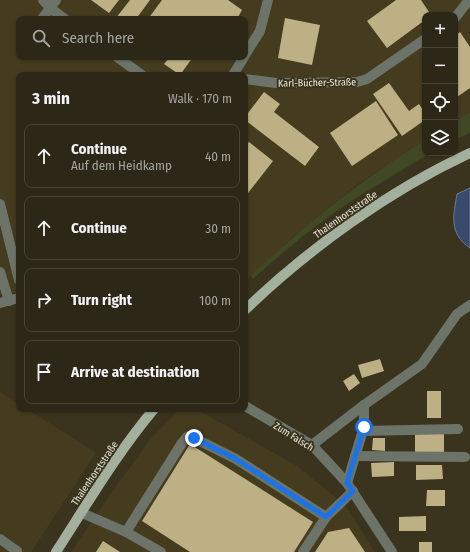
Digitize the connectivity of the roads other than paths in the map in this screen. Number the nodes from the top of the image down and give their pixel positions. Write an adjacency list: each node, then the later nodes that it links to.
1 (43, 0): 4 (street)
2 (268, 0): 9 (street)
3 (469, 0): 5 (street)
4 (53, 4): 6 (street); 7 (street)
5 (458, 14)
6 (44, 16)
7 (63, 16)
8 (422, 41): 14 (street, Karl-Bücher-Straße)
9 (248, 50)
10 (121, 60): 12 (street)
11 (242, 60): 13 (street)
12 (138, 72)
13 (235, 72)
14 (248, 79)
15 (470, 153): 21 (main road, Thalenhorststraße)
16 (0, 204): 17 (street)
17 (16, 268)
18 (0, 272): 19 (street)
19 (9, 301)
20 (470, 305): 22 (street)
21 (248, 307)
22 (364, 405): 26 (street); 27 (street)
23 (248, 408): 27 (street, Zum Falsch)
24 (152, 412): 31 (main road, Thalenhorststraße)
25 (458, 429): 26 (street)
26 (362, 431): 28 (street)
27 (312, 445): 30 (street, Zum Falsch)
28 (355, 456): 29 (street); 30 (street)
29 (465, 457)
30 (350, 487): 32 (street); 39 (street, Zum Falsch)
31 (82, 513): 33 (street); 36 (main road, Thalenhorststraße)
32 (326, 517): 33 (street); 38 (street)
33 (126, 532): 37 (street)
34 (0, 539): 35 (street)
35 (17, 552)
36 (56, 552)
37 (161, 552)
38 (303, 552)
39 (392, 552)

